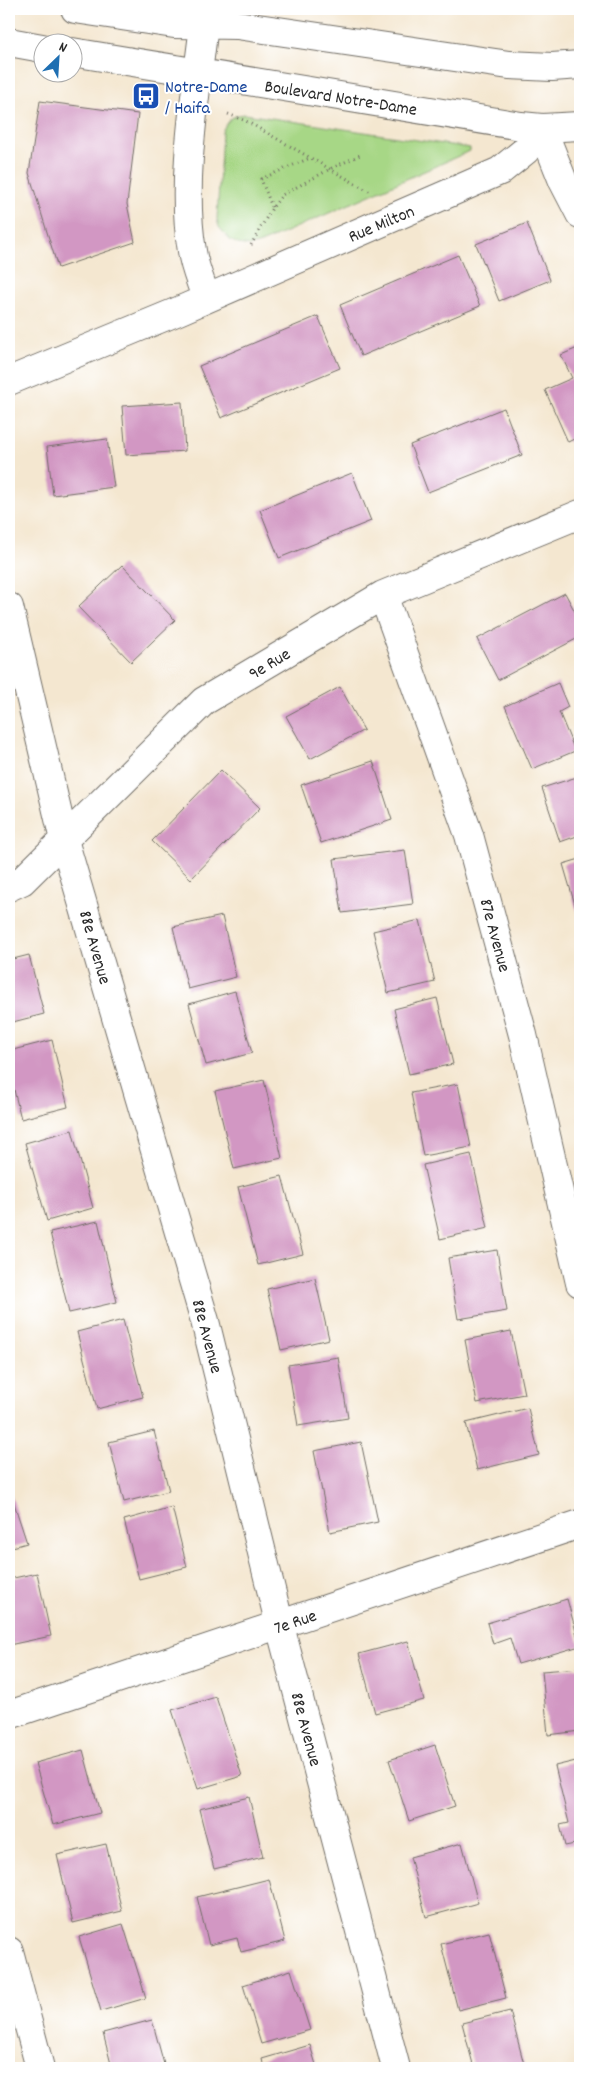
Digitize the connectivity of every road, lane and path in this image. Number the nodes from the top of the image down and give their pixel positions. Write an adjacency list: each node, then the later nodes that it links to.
1 (75, 9): 2 (street)
2 (204, 25): 6 (street); 7 (street)
3 (9, 42): 4 (street)
4 (32, 46)
5 (82, 54): 7 (street, Boulevard Notre-Dame)
6 (580, 65)
7 (199, 73): 10 (street, Boulevard Notre-Dame); 18 (street)
8 (228, 114): 12 (path)
9 (580, 126): 10 (street, Boulevard Notre-Dame)
10 (542, 128): 16 (street); 18 (street, Rue Milton)
11 (360, 155): 13 (path)
12 (310, 158): 13 (path); 15 (path)
13 (330, 169): 14 (path); 15 (path)
14 (378, 196)
15 (272, 208): 17 (path)
16 (580, 214)
17 (248, 249)
18 (206, 298): 19 (street, Rue Milton)
19 (9, 381)
20 (580, 514): 21 (street, 9e Rue)
21 (383, 595): 23 (street, 9e Rue); 25 (street, 87e Avenue)
22 (9, 607): 23 (street, 88e Avenue)
23 (64, 840): 24 (street, 9e Rue); 27 (street, 88e Avenue)
24 (9, 887)
25 (580, 1283)
26 (580, 1524): 27 (street, 7e Rue)
27 (280, 1626): 28 (street, 7e Rue); 31 (street, 88e Avenue)
28 (9, 1715)
29 (9, 1951): 30 (street)
30 (40, 2068)
31 (396, 2068)

